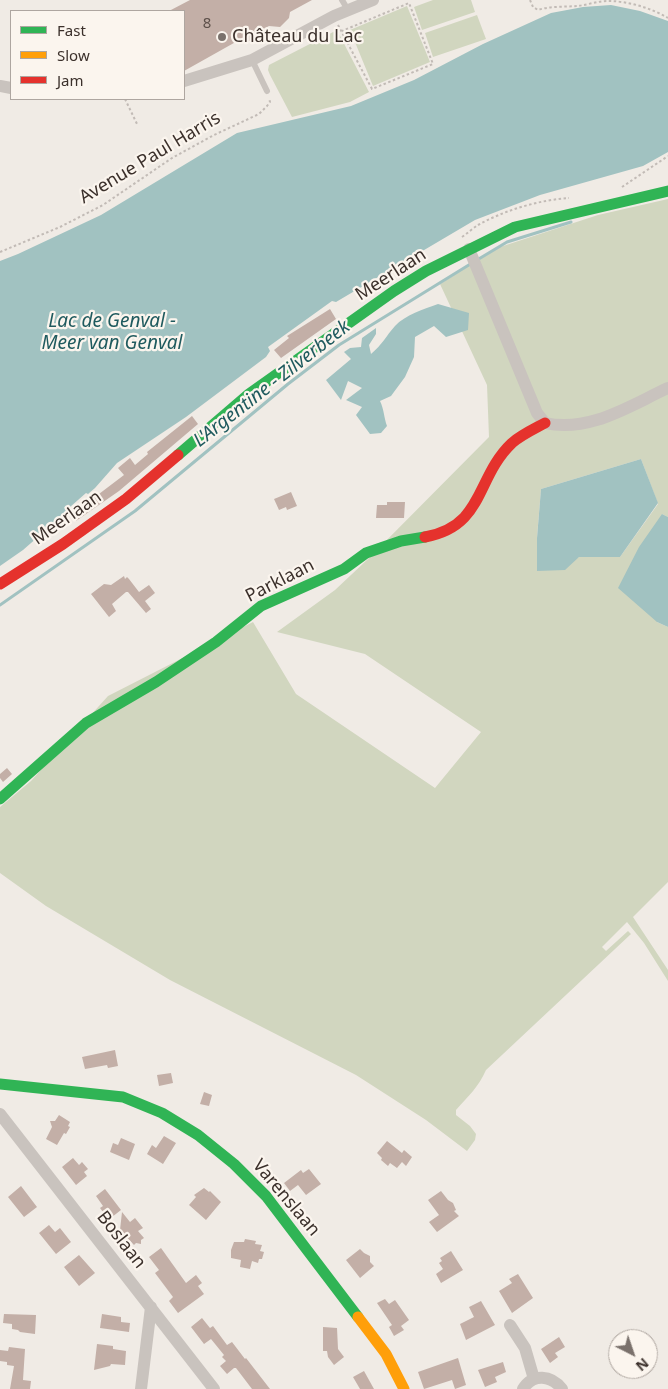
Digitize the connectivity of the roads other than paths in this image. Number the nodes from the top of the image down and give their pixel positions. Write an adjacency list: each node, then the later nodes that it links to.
1 (373, 0): 2 (street)
2 (345, 5): 3 (street)
3 (252, 60): 4 (street); 5 (lane)
4 (185, 81)
5 (267, 91)
6 (668, 191): 7 (street, Meerlaan)
7 (472, 257): 9 (street); 10 (street, Meerlaan)
8 (668, 388): 9 (street)
9 (545, 423): 11 (street, Parklaan)
10 (0, 584)
11 (0, 799)
12 (0, 1084): 19 (street, Varenslaan)
13 (0, 1114): 14 (street, Boslaan)
14 (151, 1307): 17 (street); 18 (street, Boslaan)
15 (510, 1325): 16 (street)
16 (534, 1379): 20 (street); 21 (street)
17 (141, 1389)
18 (214, 1389)
19 (404, 1389)
20 (523, 1389)
21 (562, 1389)

